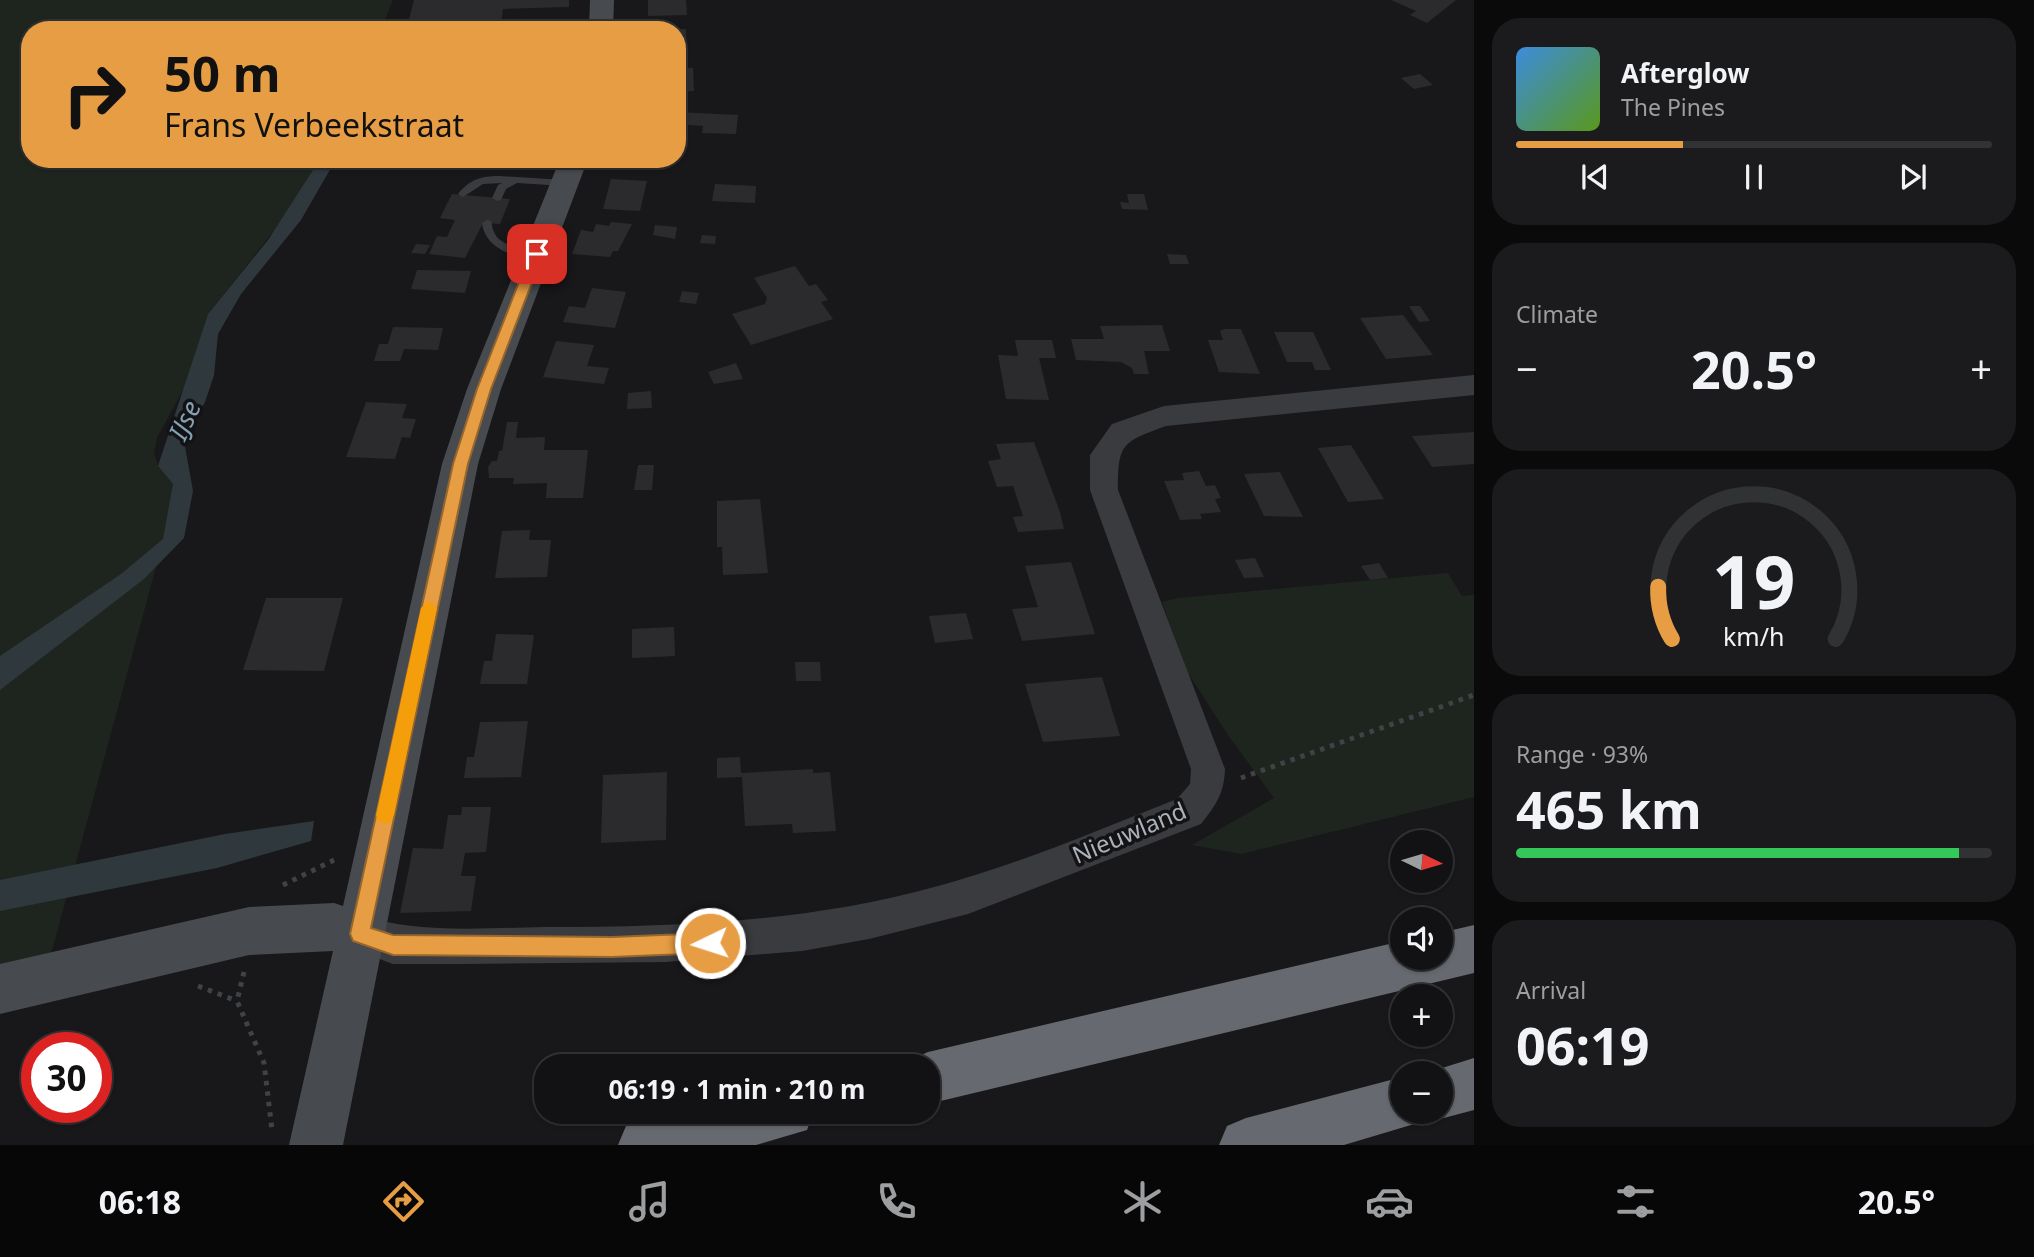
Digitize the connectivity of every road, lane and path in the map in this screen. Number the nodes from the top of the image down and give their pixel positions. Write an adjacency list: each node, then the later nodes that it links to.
1 (602, 0): 2 (main road)
2 (601, 21)
3 (570, 171): 4 (lane); 10 (main road)
4 (515, 180): 5 (lane); 6 (lane)
5 (463, 194)
6 (497, 198)
7 (487, 223): 9 (lane)
8 (478, 234): 9 (lane)
9 (491, 238): 10 (lane)
10 (537, 254): 14 (main road)
11 (1474, 385): 13 (street, Nieuwland)
12 (1474, 695): 13 (path)
13 (1208, 790): 14 (street, Nieuwland)
14 (360, 934): 18 (main road); 25 (main road)
15 (1474, 949): 16 (highway)
16 (1453, 954)
17 (1390, 969): 20 (highway)
18 (0, 989)
19 (237, 1001): 25 (path)
20 (940, 1075)
21 (1474, 1084): 22 (highway)
22 (1453, 1090)
23 (1390, 1106): 27 (highway)
24 (733, 1124): 26 (highway)
25 (295, 1144)
26 (645, 1145)
27 (1246, 1145)

